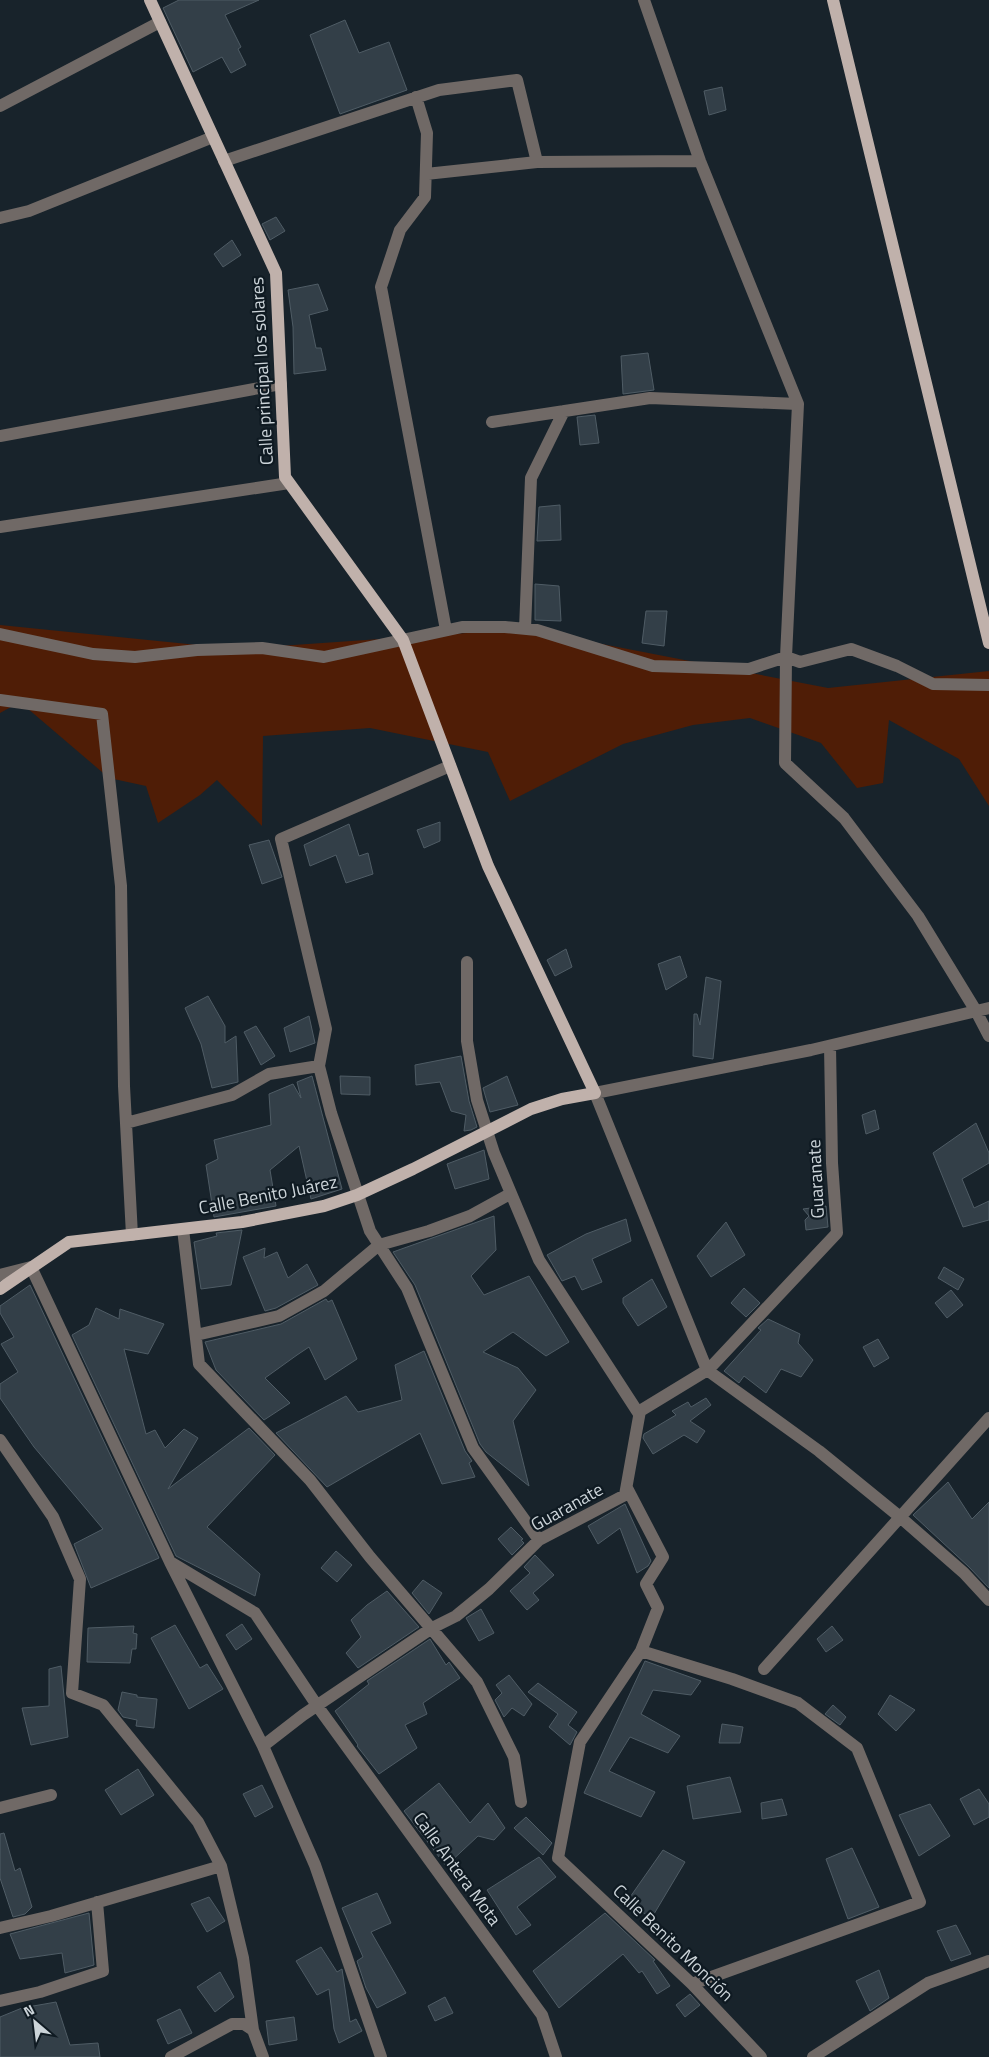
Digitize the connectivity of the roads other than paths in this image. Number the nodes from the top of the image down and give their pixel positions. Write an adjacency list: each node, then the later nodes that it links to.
1 (644, 0): 9 (street)
2 (833, 0): 24 (main road)
3 (153, 1): 4 (main road, Calle principal los solares)
4 (160, 22): 6 (street); 7 (main road, Calle principal los solares)
5 (416, 97): 8 (street); 10 (street); 11 (street)
6 (0, 106)
7 (213, 137): 8 (main road, Calle principal los solares); 12 (street)
8 (224, 160): 13 (main road, Calle principal los solares)
9 (700, 161): 10 (street); 14 (street)
10 (538, 162): 11 (street)
11 (426, 174): 21 (street)
12 (0, 218)
13 (281, 384): 17 (street); 18 (main road, Calle principal los solares)
14 (798, 404): 15 (street); 25 (street)
15 (564, 411): 16 (street); 20 (street)
16 (492, 422)
17 (0, 436)
18 (289, 483): 19 (street); 23 (main road, Calle principal los solares)
19 (0, 527)
20 (525, 629): 21 (street); 25 (street)
21 (446, 630): 23 (street)
22 (0, 634): 23 (street)
23 (403, 640): 28 (main road, Calle principal los solares)
24 (989, 643)
25 (786, 657): 26 (street); 30 (street)
26 (989, 685)
27 (0, 700): 35 (street)
28 (450, 766): 33 (street); 34 (main road, Calle principal los solares)
29 (467, 962): 36 (street)
30 (983, 1010): 31 (street); 32 (street)
31 (989, 1036)
32 (830, 1046): 34 (street); 46 (street, Guaranate)
33 (319, 1066): 35 (street); 38 (street)
34 (595, 1093): 36 (main road, Calle Benito Juárez); 46 (street)
35 (126, 1123): 40 (street)
36 (488, 1132): 37 (street); 38 (main road, Calle Benito Juárez)
37 (510, 1194): 41 (street); 47 (street)
38 (357, 1195): 39 (main road, Calle Benito Juárez); 41 (street)
39 (183, 1229): 40 (main road, Calle Benito Juárez); 45 (street)
40 (132, 1235): 42 (main road, Calle Benito Juárez)
41 (379, 1245): 45 (street); 52 (street)
42 (31, 1267): 43 (street); 44 (main road, Calle Benito Juárez); 53 (street)
43 (0, 1275)
44 (0, 1289)
45 (196, 1335): 55 (street)
46 (707, 1370): 47 (street, Guaranate); 51 (street)
47 (639, 1414): 50 (street, Guaranate)
48 (989, 1418): 51 (street)
49 (0, 1440): 63 (street)
50 (626, 1488): 52 (street, Guaranate); 56 (street)
51 (900, 1517): 54 (street); 57 (street)
52 (539, 1540): 55 (street, Guaranate)
53 (170, 1562): 58 (street, Calle Antera Mota); 59 (street)
54 (989, 1600)
55 (432, 1628): 58 (street, Guaranate); 61 (street)
56 (642, 1651): 67 (street, Calle Benito Monción); 67 (street)
57 (764, 1669)
58 (318, 1707): 59 (street, Guaranate); 73 (street, Calle Antera Mota)
59 (262, 1746): 72 (street)
60 (50, 1795): 62 (street)
61 (521, 1802)
62 (0, 1808)
63 (221, 1866): 64 (street); 69 (street)
64 (98, 1902): 65 (street); 68 (street)
65 (0, 1928)
66 (989, 1961): 75 (street)
67 (692, 1984): 74 (street, Calle Benito Monción)
68 (0, 2001)
69 (253, 2030): 70 (street); 71 (street)
70 (171, 2057)
71 (263, 2057)
72 (381, 2057)
73 (556, 2057)
74 (761, 2057)
75 (813, 2057)

